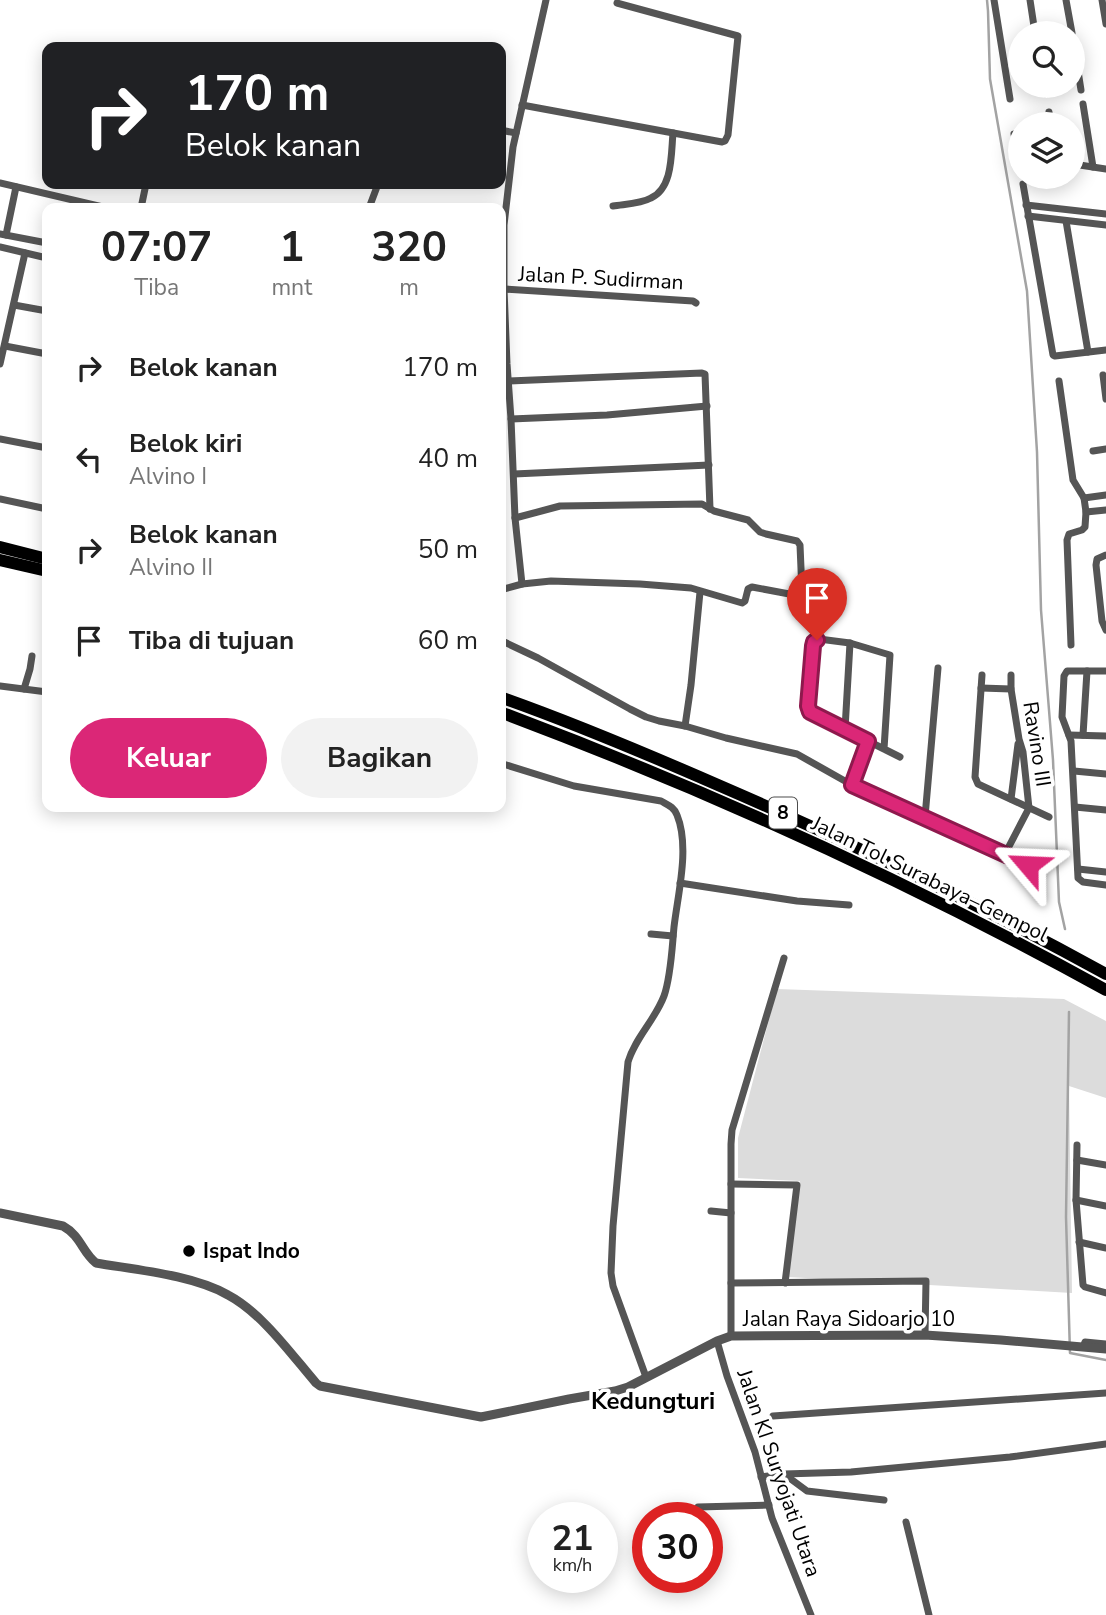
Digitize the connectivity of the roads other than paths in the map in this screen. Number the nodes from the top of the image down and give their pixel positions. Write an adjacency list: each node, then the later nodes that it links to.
1 (546, 0): 12 (street)
2 (994, 0): 10 (street)
3 (1030, 0): 7 (street)
4 (1066, 0): 8 (street)
5 (1102, 0): 9 (street)
6 (617, 4): 15 (street)
7 (1033, 21)
8 (1070, 21)
9 (1106, 24)
10 (1010, 99)
11 (1083, 104): 17 (street)
12 (522, 105): 14 (street); 15 (street)
13 (506, 131): 14 (street)
14 (516, 133): 25 (street)
15 (673, 133): 24 (street)
16 (1085, 166): 17 (street)
17 (1093, 167): 18 (street)
18 (1106, 169)
19 (0, 183): 20 (street)
20 (16, 187): 22 (street); 30 (street)
21 (1024, 189): 23 (street)
22 (85, 203)
23 (1027, 205): 26 (street); 27 (street)
24 (613, 206)
25 (506, 210)
26 (1106, 214)
27 (1028, 216): 28 (street); 41 (street)
28 (1066, 221): 29 (street); 41 (street)
29 (1106, 225)
30 (3, 234): 31 (street)
31 (42, 242)
32 (0, 247): 33 (street)
33 (25, 253): 34 (street); 37 (street)
34 (42, 257)
35 (506, 289): 36 (street, Jalan P. Sudirman)
36 (696, 303)
37 (14, 305): 38 (street); 39 (street)
38 (42, 310)
39 (5, 346): 42 (street); 43 (street)
40 (1106, 350): 41 (street)
41 (1088, 352)
42 (42, 353)
43 (0, 365)
44 (506, 370): 46 (street)
45 (1103, 375): 48 (street)
46 (509, 381): 49 (street); 50 (street)
47 (1059, 381): 58 (street)
48 (1106, 398)
49 (707, 406): 50 (street); 55 (street)
50 (511, 419): 56 (street)
51 (0, 439): 52 (street)
52 (42, 447)
53 (1106, 449): 54 (street)
54 (1093, 451)
55 (709, 465): 56 (street); 61 (street)
56 (514, 474): 64 (street)
57 (1106, 495): 58 (street)
58 (1084, 498): 63 (street)
59 (0, 499): 60 (street)
60 (42, 508)
61 (710, 509): 64 (street); 72 (street)
62 (1106, 510): 63 (street)
63 (1086, 512): 76 (street)
64 (515, 518): 70 (street)
65 (0, 547): 67 (highway)
66 (1106, 555): 73 (street)
67 (42, 558)
68 (0, 560): 69 (highway)
69 (42, 570)
70 (522, 584): 71 (street); 72 (street)
71 (506, 588)
72 (700, 592): 90 (street)
73 (1106, 630)
74 (506, 643): 90 (street)
75 (850, 643): 91 (street); 91 (street); 97 (street)
76 (1071, 645)
77 (32, 656): 85 (street)
78 (938, 668): 107 (street)
79 (1087, 671): 80 (street); 92 (street); 93 (street)
80 (1106, 671)
81 (982, 675): 84 (street)
82 (1011, 675): 86 (street, Ravino III)
83 (0, 686): 85 (street)
84 (981, 688): 86 (street); 103 (street)
85 (24, 689): 87 (street)
86 (1011, 689): 95 (street, Ravino III)
87 (42, 691)
88 (506, 699): 119 (highway, Jalan Tol Surabaya–Gempol / 8)
89 (506, 714): 120 (highway, Jalan Tol Surabaya–Gempol / 8)
90 (685, 726): 102 (street)
91 (845, 729): 96 (street)
92 (1069, 735): 93 (street); 100 (street)
93 (1083, 735): 94 (street)
94 (1106, 736)
95 (1019, 738): 103 (street); 105 (street, Ravino III)
96 (868, 741): 97 (street); 102 (street)
97 (884, 749): 98 (street)
98 (900, 757)
99 (506, 765): 113 (street)
100 (1074, 771): 101 (street); 104 (street)
101 (1106, 774)
102 (852, 785): 107 (street)
103 (1011, 799): 105 (street)
104 (1075, 807): 106 (street); 111 (street)
105 (1029, 808): 108 (street); 109 (street, Ravino III)
106 (1106, 810)
107 (925, 817): 109 (street)
108 (1049, 817)
109 (1005, 854): 110 (street)
110 (1028, 865)
111 (1078, 869): 112 (street); 114 (street)
112 (1106, 872)
113 (681, 883): 115 (street); 117 (street)
114 (1106, 886)
115 (849, 905)
116 (651, 934): 117 (street)
117 (673, 936): 141 (street)
118 (784, 958): 124 (street)
119 (1106, 974)
120 (1106, 990)
121 (1077, 1145): 122 (street)
122 (1077, 1160): 123 (street); 125 (street)
123 (1106, 1165)
124 (731, 1184): 129 (street); 133 (street)
125 (1076, 1199): 126 (street); 130 (street)
126 (1106, 1206)
127 (711, 1211): 129 (street)
128 (0, 1213): 141 (street, Jalan Raya Sidoarjo 10)
129 (731, 1213): 132 (street)
130 (1079, 1242): 131 (street); 134 (street)
131 (1106, 1248)
132 (731, 1283): 133 (street); 136 (street)
133 (785, 1283): 135 (street)
134 (1106, 1293)
135 (925, 1335): 136 (street, Jalan Raya Sidoarjo 10); 139 (street, Jalan Raya Sidoarjo 10)
136 (731, 1336): 137 (street, Jalan Raya Sidoarjo 10)
137 (717, 1341): 141 (street, Jalan Raya Sidoarjo 10); 146 (street, Jalan KI Suryojati Utara)
138 (1106, 1344): 139 (street)
139 (1082, 1347): 140 (street, Jalan Raya Sidoarjo 10)
140 (1106, 1349)
141 (646, 1377)
142 (1106, 1393): 143 (street)
143 (773, 1416)
144 (1106, 1444): 145 (street)
145 (783, 1474): 146 (street); 147 (street)
146 (761, 1477): 148 (street, Jalan KI Suryojati Utara)
147 (884, 1500)
148 (769, 1505): 149 (street); 151 (street, Jalan KI Suryojati Utara)
149 (723, 1506)
150 (906, 1522): 152 (street)
151 (811, 1615)
152 (929, 1615)

